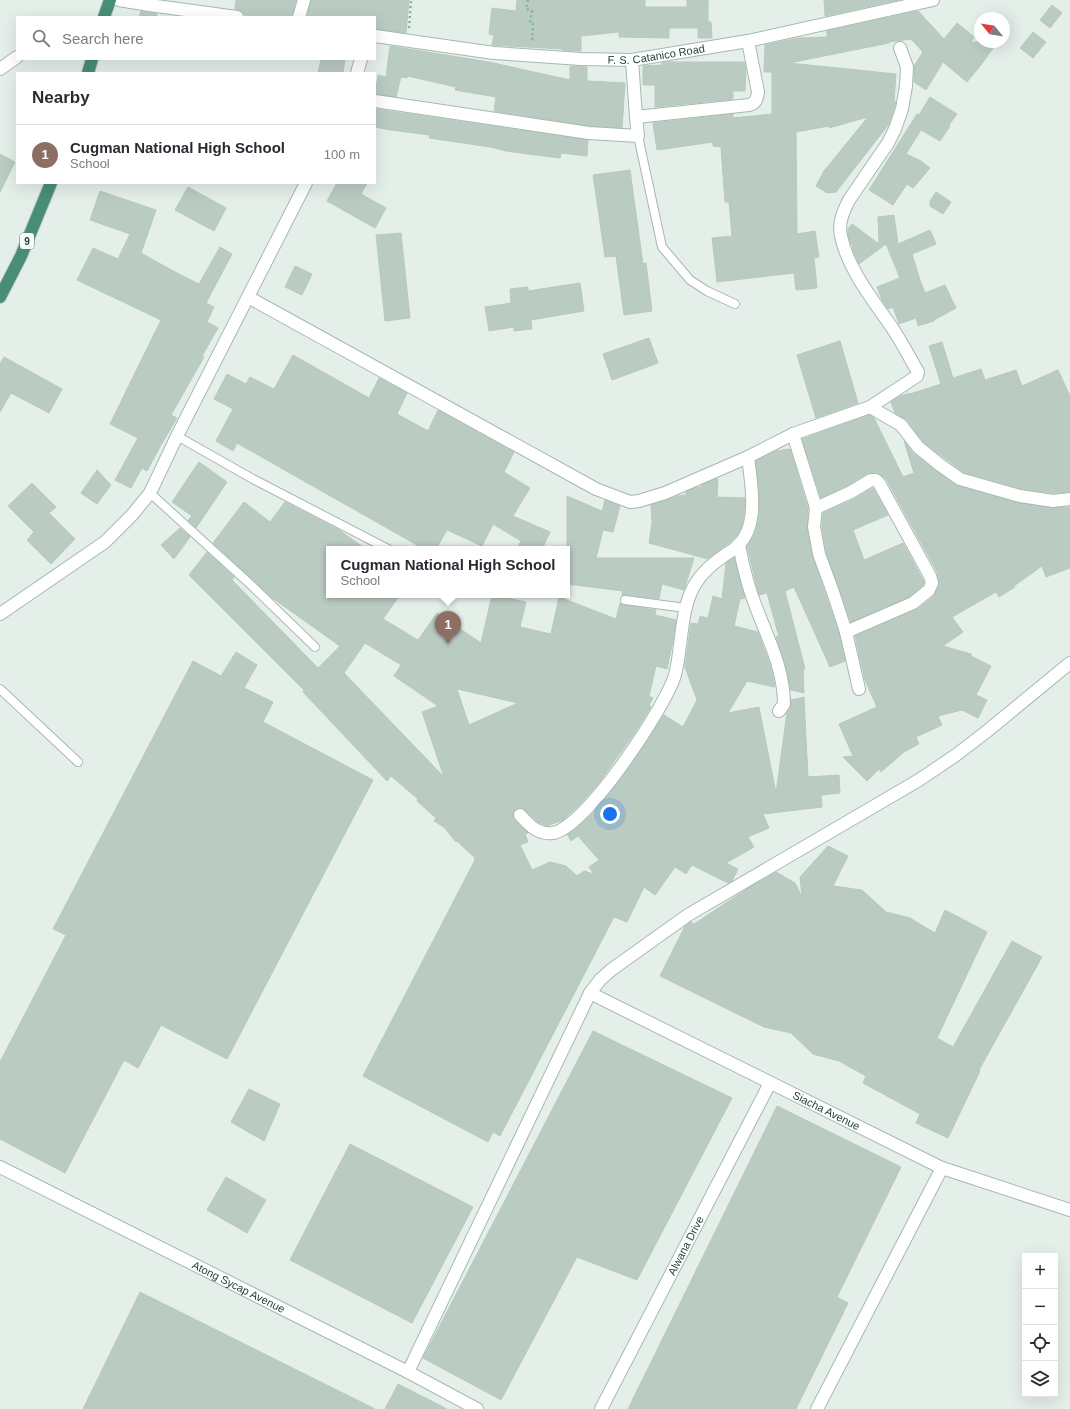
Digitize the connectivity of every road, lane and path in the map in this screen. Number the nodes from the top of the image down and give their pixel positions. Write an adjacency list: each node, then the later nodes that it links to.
1 (110, 0): 7 (highway)
2 (119, 0): 8 (street)
3 (304, 0): 9 (street)
4 (411, 0): 11 (path)
5 (528, 0): 14 (path)
6 (933, 0): 12 (street, F. S. Catanico Road)
7 (104, 16)
8 (230, 16)
9 (299, 16)
10 (376, 36): 11 (street, F. S. Catanico Road)
11 (408, 40): 14 (street, F. S. Catanico Road)
12 (748, 41): 18 (street, F. S. Catanico Road); 23 (street)
13 (900, 48): 30 (street)
14 (531, 56): 18 (street, F. S. Catanico Road)
15 (16, 58): 19 (street)
16 (92, 60): 20 (highway)
17 (361, 60): 21 (street)
18 (632, 60): 23 (street)
19 (0, 69)
20 (88, 72)
21 (357, 72)
22 (376, 101): 24 (street)
23 (636, 117): 24 (street)
24 (638, 136): 29 (lane)
25 (51, 184): 27 (highway, 9)
26 (305, 184): 28 (street)
27 (0, 297)
28 (248, 297): 32 (street); 33 (street)
29 (735, 304)
30 (870, 407): 31 (street); 35 (street)
31 (793, 434): 33 (street); 36 (street)
32 (177, 436): 34 (street); 38 (lane)
33 (748, 457): 37 (street)
34 (150, 493): 41 (street); 43 (lane)
35 (1070, 499)
36 (816, 508): 42 (street); 42 (street)
37 (739, 545): 40 (street); 47 (street)
38 (382, 546)
39 (625, 600): 40 (lane)
40 (686, 608): 49 (street)
41 (0, 614)
42 (846, 632): 46 (street)
43 (315, 647)
44 (1070, 663): 50 (street)
45 (0, 689): 48 (lane)
46 (859, 689)
47 (779, 711)
48 (78, 762)
49 (520, 815)
50 (590, 993): 51 (street, Siacha Avenue); 55 (street)
51 (770, 1083): 53 (street, Siacha Avenue); 57 (street, Alwana Drive)
52 (0, 1167): 55 (street, Atong Sycap Avenue)
53 (942, 1168): 54 (street, Siacha Avenue); 58 (street)
54 (1070, 1210)
55 (408, 1372): 56 (street, Atong Sycap Avenue)
56 (477, 1409)
57 (601, 1409)
58 (817, 1409)

